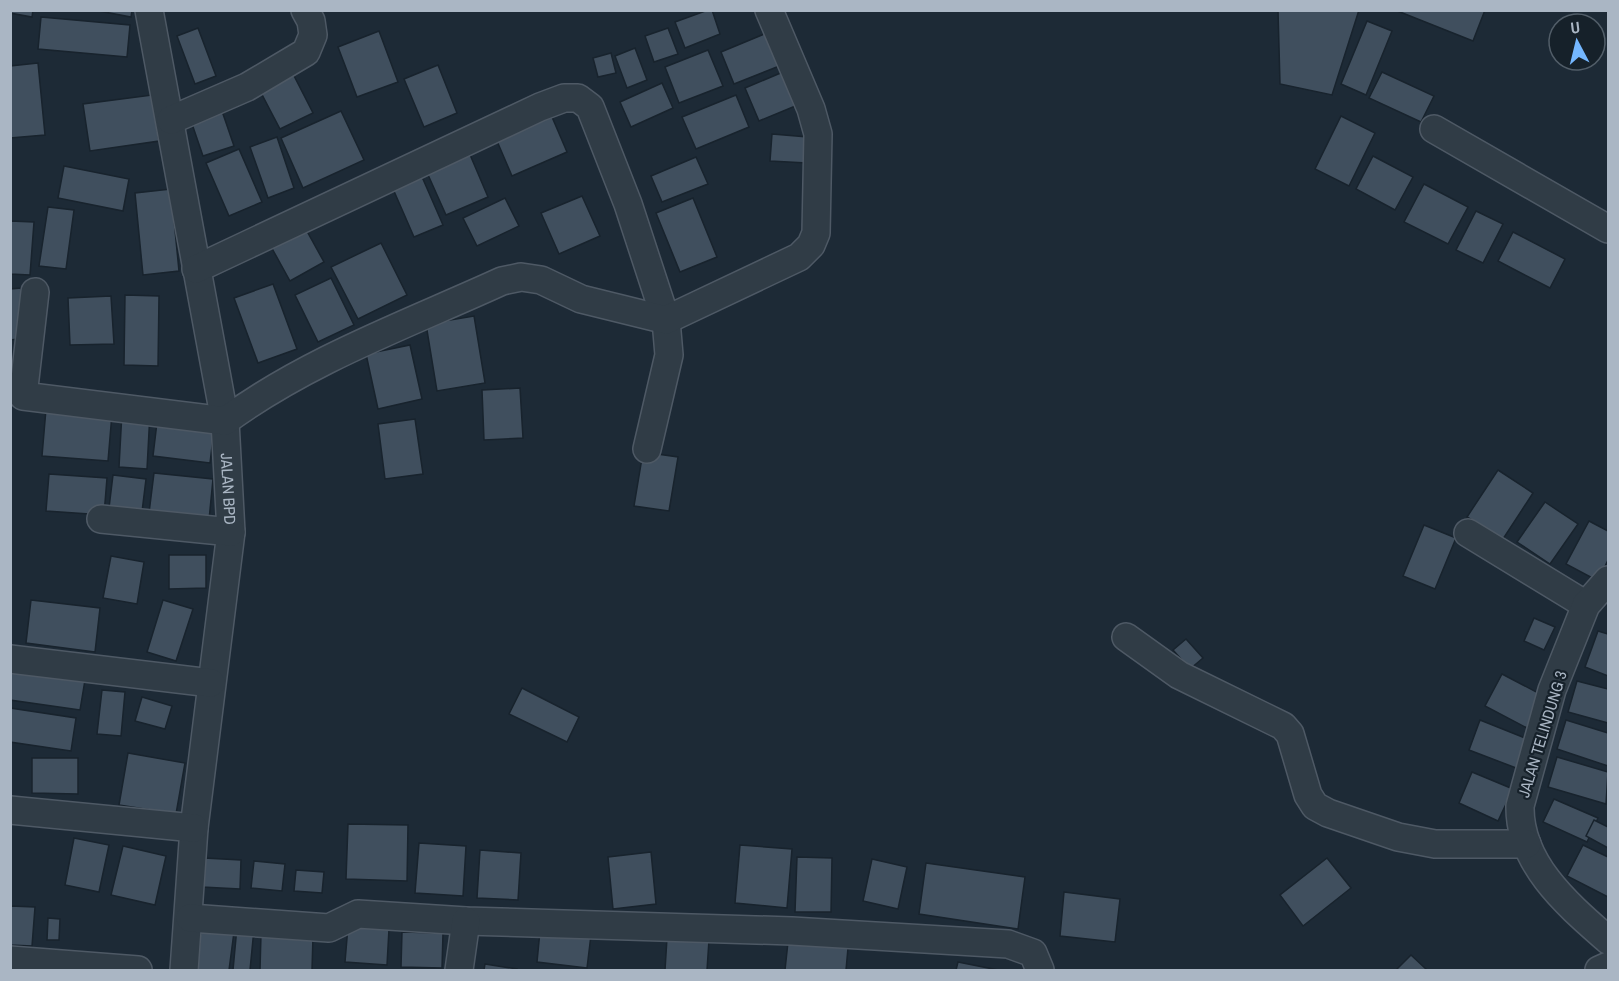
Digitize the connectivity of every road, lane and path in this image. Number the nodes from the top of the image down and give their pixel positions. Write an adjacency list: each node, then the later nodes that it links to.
1 (149, 10): 4 (street, JALAN BPD)
2 (305, 10): 4 (street)
3 (769, 10): 9 (street)
4 (171, 120): 7 (street, JALAN BPD)
5 (1434, 129): 6 (street)
6 (1608, 229)
7 (196, 269): 9 (street); 11 (street, JALAN BPD)
8 (35, 292): 10 (street)
9 (666, 320): 11 (street); 12 (street)
10 (17, 397): 11 (street)
11 (225, 421): 14 (street, JALAN BPD)
12 (647, 449)
13 (101, 519): 14 (street)
14 (231, 532): 20 (street, JALAN BPD)
15 (1468, 533): 17 (street)
16 (1608, 579): 17 (street, JALAN TELINDUNG 3)
17 (1586, 605): 23 (street, JALAN TELINDUNG 3)
18 (1126, 637): 23 (street)
19 (10, 659): 20 (street)
20 (211, 683): 22 (street, JALAN BPD)
21 (10, 810): 22 (street)
22 (194, 828): 24 (street, JALAN BPD)
23 (1527, 844): 26 (street, JALAN TELINDUNG 3)
24 (190, 918): 25 (street); 30 (street, JALAN BPD)
25 (466, 921): 31 (street); 32 (street)
26 (1608, 940)
27 (10, 960): 29 (street)
28 (1608, 966): 33 (street)
29 (138, 970)
30 (184, 970)
31 (459, 970)
32 (1040, 970)
33 (1599, 970)

